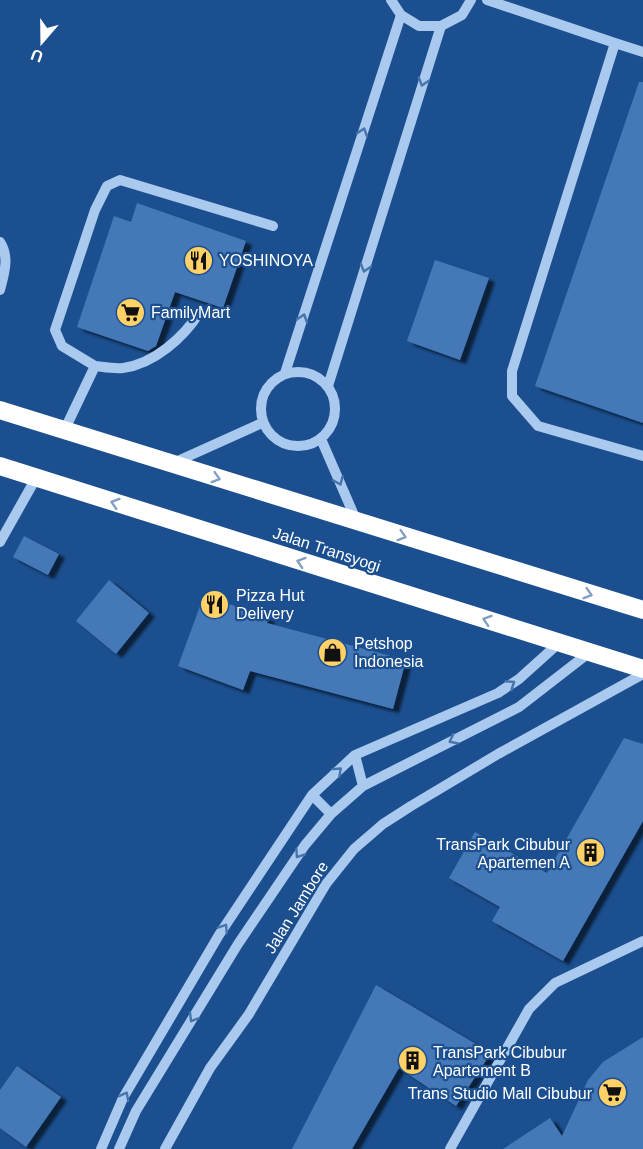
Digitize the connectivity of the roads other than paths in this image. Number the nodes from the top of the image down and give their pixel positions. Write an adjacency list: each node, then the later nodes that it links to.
1 (392, 0): 4 (street)
2 (471, 0): 5 (street)
3 (487, 0): 6 (street)
4 (400, 15): 5 (street); 13 (street, one-way to 4)
5 (441, 26): 14 (street, one-way to 14)
6 (615, 43): 7 (street); 19 (street)
7 (643, 52)
8 (273, 226): 12 (street)
9 (0, 242): 10 (street)
10 (0, 290)
11 (199, 313): 12 (street)
12 (94, 366): 17 (street)
13 (285, 373): 14 (street); 16 (street)
14 (328, 386): 18 (street)
15 (0, 410): 17 (highway, Jalan Transyogi)
16 (262, 423): 18 (street); 20 (street)
17 (64, 431): 20 (highway, Jalan Transyogi)
18 (321, 439): 23 (street, one-way to 23)
19 (643, 456)
20 (171, 464): 23 (highway, Jalan Transyogi, one-way to 23)
21 (0, 466): 22 (highway, Jalan Transyogi)
22 (36, 478): 24 (street); 26 (highway, Jalan Transyogi, one-way to 22)
23 (357, 522): 25 (highway, Jalan Transyogi, one-way to 25)
24 (0, 542)
25 (643, 610)
26 (559, 643): 27 (highway, Jalan Transyogi); 30 (street, one-way to 26)
27 (590, 652): 28 (highway, Jalan Transyogi); 31 (street, one-way to 31)
28 (643, 669)
29 (643, 674): 37 (street, Jalan Jambore)
30 (355, 755): 31 (street); 32 (street, one-way to 30)
31 (363, 786): 33 (street)
32 (312, 795): 33 (street); 35 (street, one-way to 32)
33 (332, 814): 36 (street, one-way to 36)
34 (643, 941): 38 (street)
35 (100, 1149)
36 (119, 1149)
37 (165, 1149)
38 (450, 1149)

